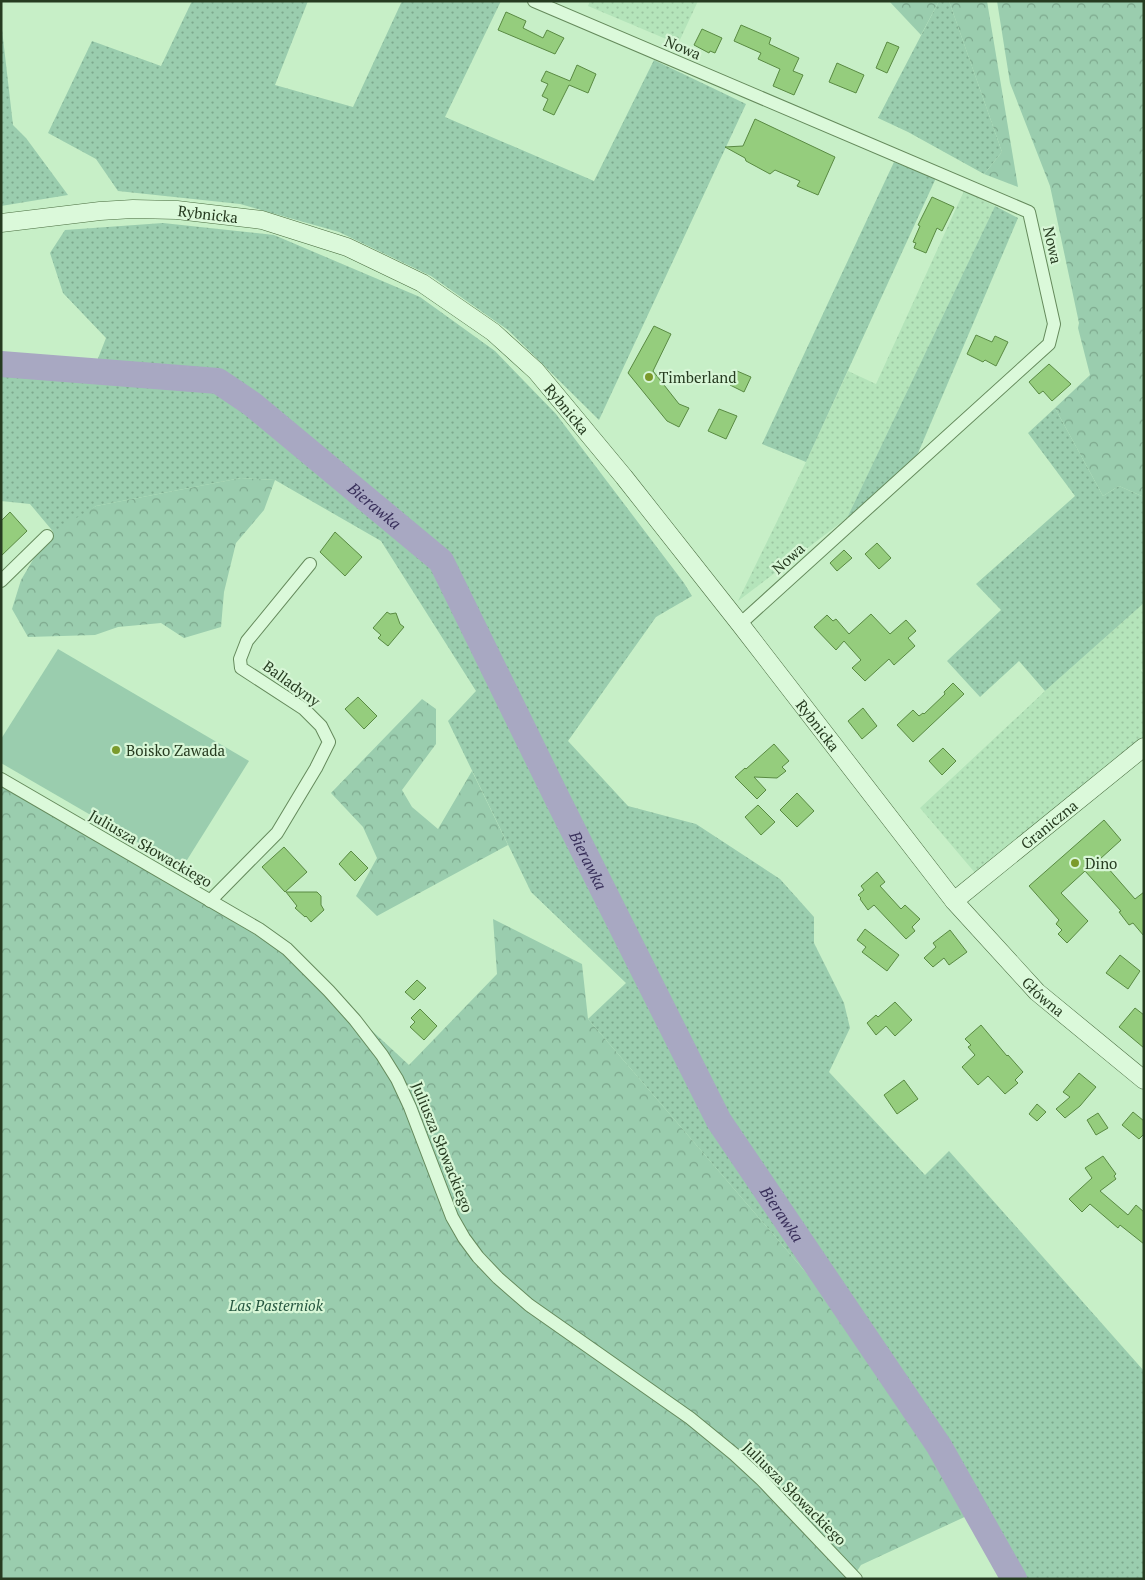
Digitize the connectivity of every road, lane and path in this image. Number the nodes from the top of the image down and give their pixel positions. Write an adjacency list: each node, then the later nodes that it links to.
1 (534, 1): 6 (street, Nowa)
2 (1, 223): 6 (main road, Rybnicka)
3 (47, 536): 5 (street)
4 (310, 564): 9 (street, Balladyny)
5 (1, 581)
6 (740, 624): 10 (main road, Rybnicka)
7 (1144, 747): 10 (main road, Graniczna)
8 (1, 779): 9 (street, Juliusza Słowackiego)
9 (210, 901): 12 (street, Juliusza Słowackiego)
10 (954, 901): 11 (main road, Główna)
11 (1144, 1080)
12 (856, 1579)

